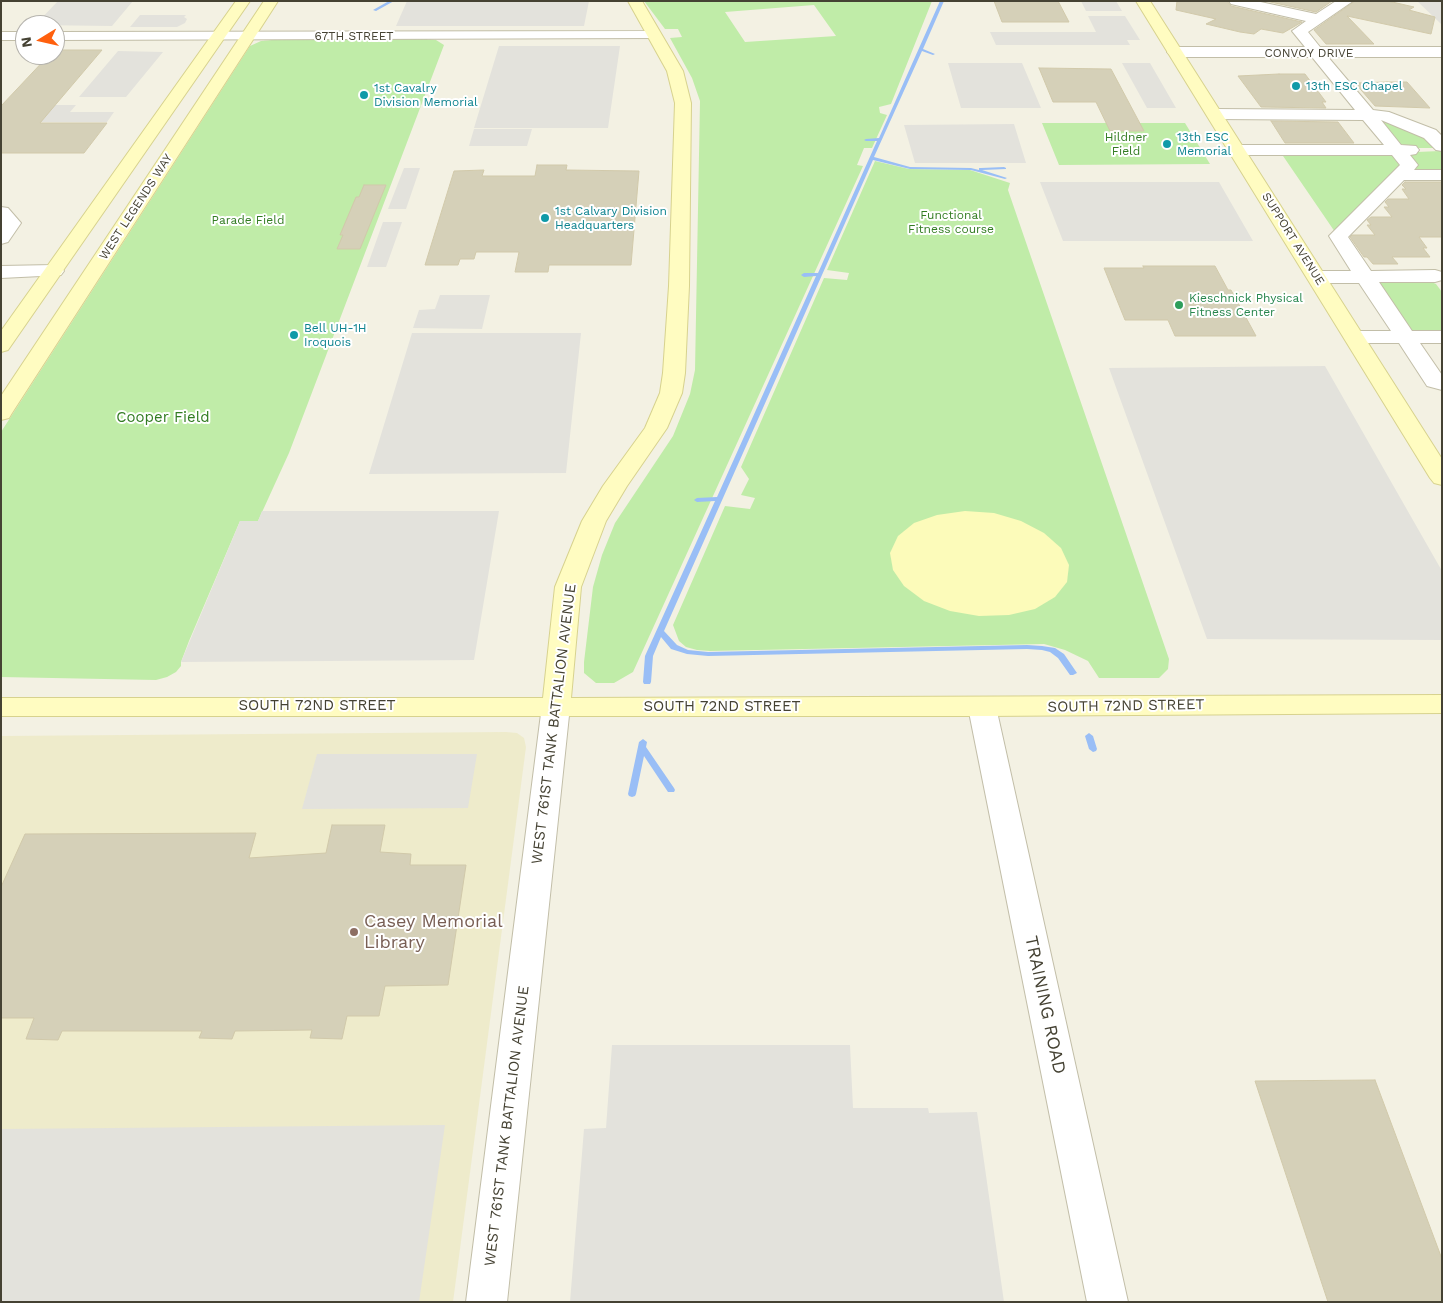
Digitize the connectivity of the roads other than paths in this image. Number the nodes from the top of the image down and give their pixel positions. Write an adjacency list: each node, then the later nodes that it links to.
1 (243, 1): 12 (street, WEST LEGENDS WAY)
2 (272, 1): 13 (street, WEST LEGENDS WAY)
3 (635, 1): 8 (street, WEST 761ST TANK BATTALION AVENUE)
4 (1144, 1): 14 (street, SUPPORT AVENUE)
5 (1236, 1): 7 (street)
6 (1346, 1): 7 (street)
7 (1318, 19): 15 (street)
8 (654, 35): 13 (street, 67TH STREET); 40 (street, WEST 761ST TANK BATTALION AVENUE)
9 (1, 36): 10 (street)
10 (15, 36)
11 (65, 36): 12 (street, 67TH STREET)
12 (218, 36): 13 (street, 67TH STREET); 27 (street, WEST LEGENDS WAY)
13 (248, 36): 37 (street, WEST LEGENDS WAY)
14 (1176, 52): 15 (street, CONVOY DRIVE); 17 (street, SUPPORT AVENUE)
15 (1317, 52): 16 (street, CONVOY DRIVE); 18 (street)
16 (1442, 52)
17 (1215, 114): 18 (street); 20 (street, SUPPORT AVENUE)
18 (1368, 114): 19 (street); 21 (street)
19 (1442, 148): 21 (street)
20 (1237, 150): 21 (street); 29 (street, SUPPORT AVENUE)
21 (1397, 150): 22 (street)
22 (1399, 175): 23 (street); 30 (street)
23 (1442, 175)
24 (1, 212): 25 (street)
25 (1, 238)
26 (1442, 255): 31 (street)
27 (54, 271): 28 (street); 35 (street, WEST LEGENDS WAY)
28 (1, 272)
29 (1316, 276): 30 (street); 32 (street, SUPPORT AVENUE)
30 (1364, 276): 31 (street); 33 (street)
31 (1438, 281)
32 (1354, 337): 33 (street); 38 (street, SUPPORT AVENUE)
33 (1405, 337): 34 (street); 36 (street)
34 (1442, 337)
35 (1, 346)
36 (1442, 383)
37 (1, 413)
38 (1442, 478)
39 (1442, 704): 42 (street, SOUTH 72ND STREET)
40 (556, 706): 41 (street, SOUTH 72ND STREET); 42 (street, SOUTH 72ND STREET); 43 (street, WEST 761ST TANK BATTALION AVENUE)
41 (1, 707)
42 (982, 707): 44 (street, TRAINING ROAD)
43 (486, 1302)
44 (1108, 1302)

